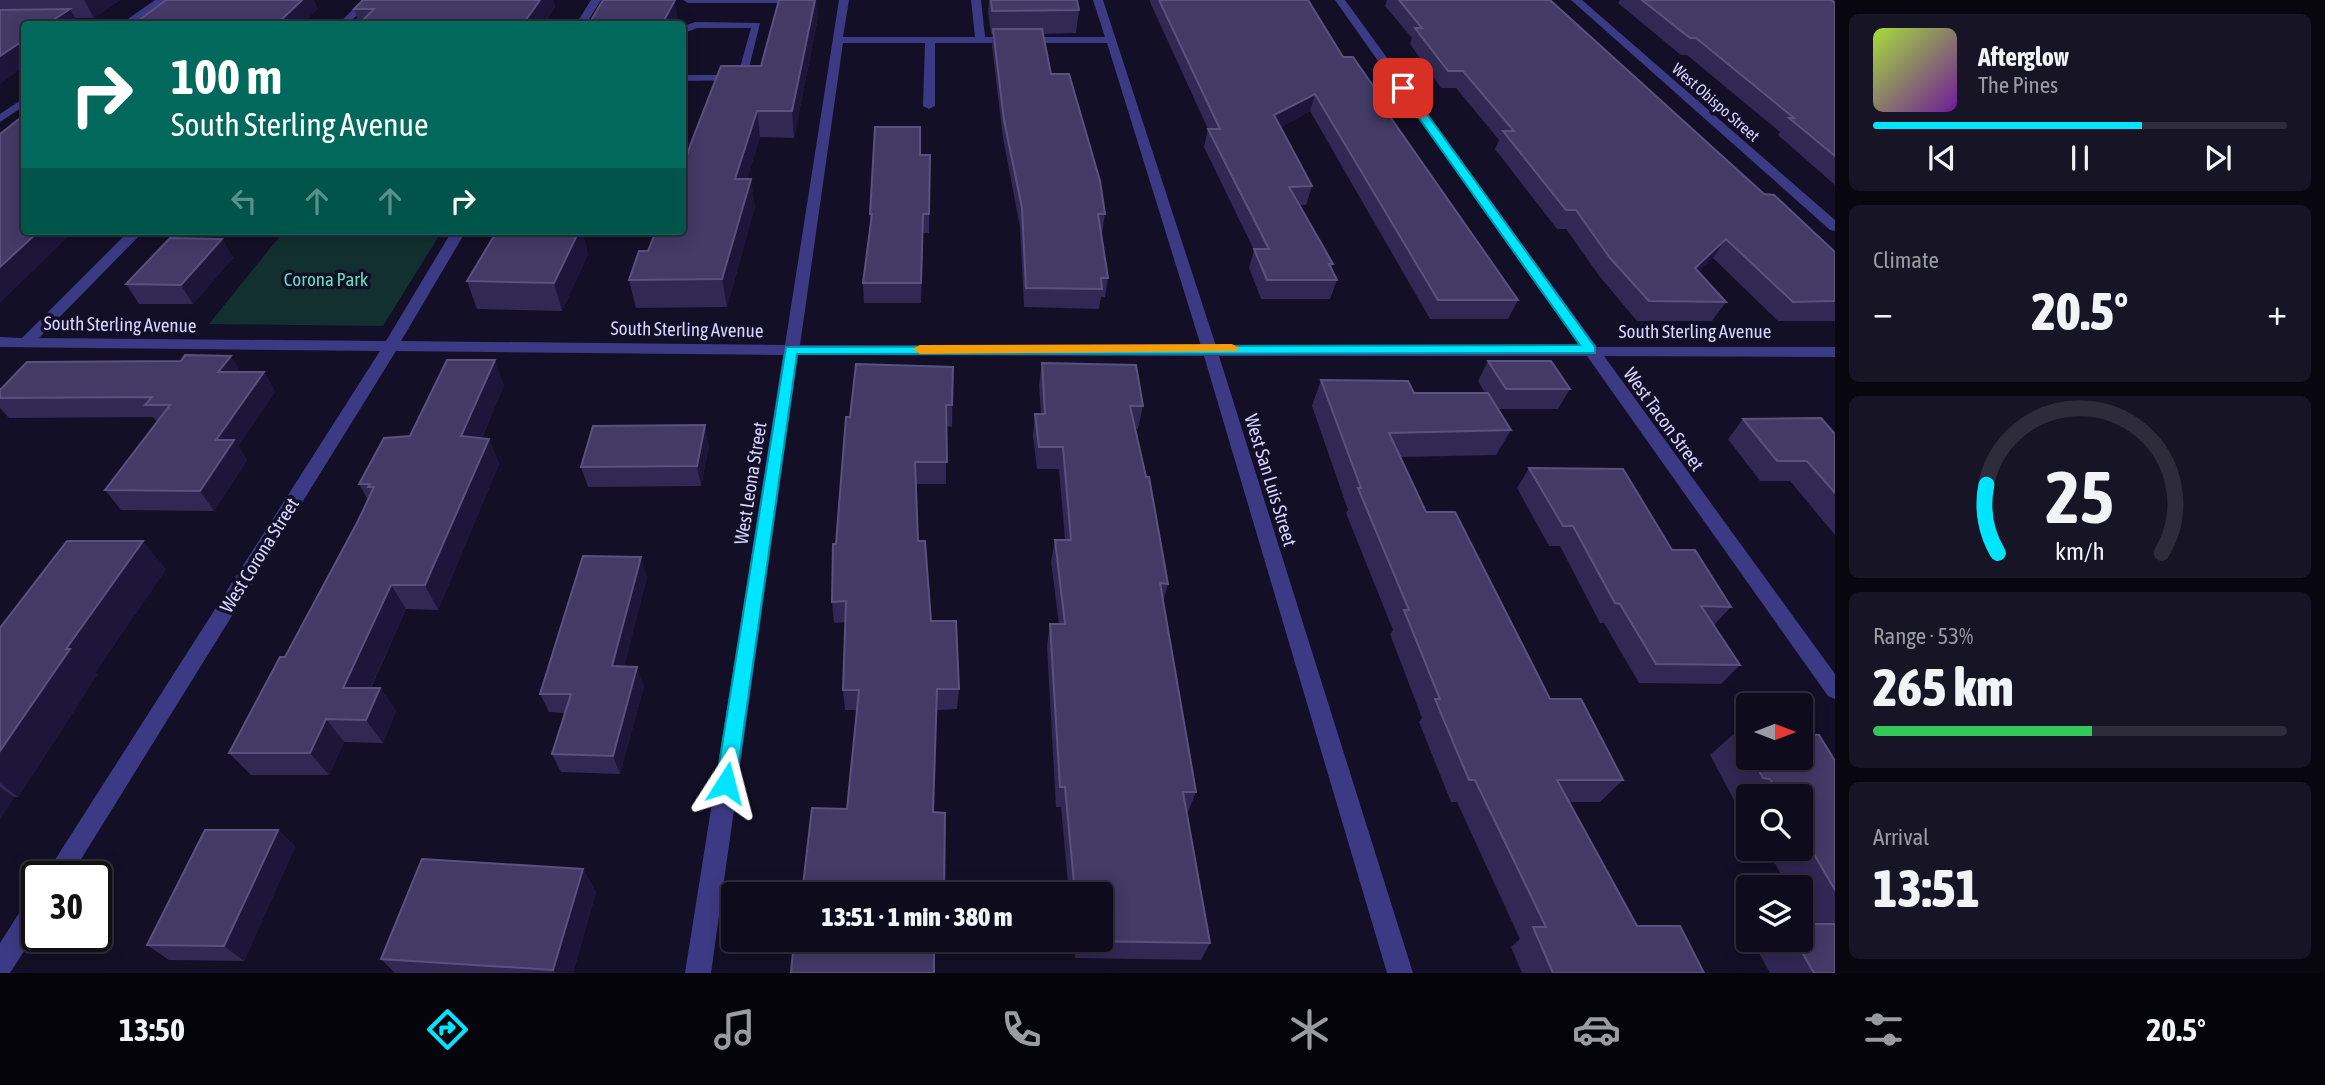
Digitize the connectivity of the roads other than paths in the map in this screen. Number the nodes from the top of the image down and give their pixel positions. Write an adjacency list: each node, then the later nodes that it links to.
1 (161, 0): 11 (street)
2 (368, 0): 12 (street)
3 (596, 0): 13 (street)
4 (844, 0): 16 (street, West Leona Street)
5 (976, 0): 18 (street)
6 (1098, 0): 19 (street, West San Luis Street)
7 (1340, 0): 32 (street, West Tacon Street)
8 (1576, 0): 24 (street, West Obispo Street)
9 (806, 1): 10 (street)
10 (686, 6): 14 (street)
11 (132, 21)
12 (346, 21)
13 (583, 21)
14 (695, 25): 15 (street); 20 (street)
15 (686, 29)
16 (838, 40): 17 (street); 31 (street, West Leona Street)
17 (930, 40): 18 (street); 22 (street)
18 (980, 40): 19 (street)
19 (1111, 40): 30 (street, West San Luis Street)
20 (686, 78)
21 (21, 103): 23 (street)
22 (929, 106)
23 (0, 119)
24 (1835, 228)
25 (133, 235): 28 (street)
26 (457, 235): 29 (street, West Corona Street)
27 (0, 342): 28 (street, South Sterling Avenue)
28 (26, 342): 29 (street, South Sterling Avenue)
29 (391, 346): 31 (street, South Sterling Avenue); 35 (street, West Corona Street)
30 (1209, 348): 31 (street, South Sterling Avenue); 32 (street, South Sterling Avenue); 39 (street, West San Luis Street)
31 (791, 350): 38 (street, West Leona Street)
32 (1590, 350): 33 (street, South Sterling Avenue); 34 (street, West Tacon Street)
33 (1835, 352)
34 (1835, 690)
35 (66, 861)
36 (21, 933): 37 (street)
37 (0, 966)
38 (698, 973)
39 (1400, 973)

